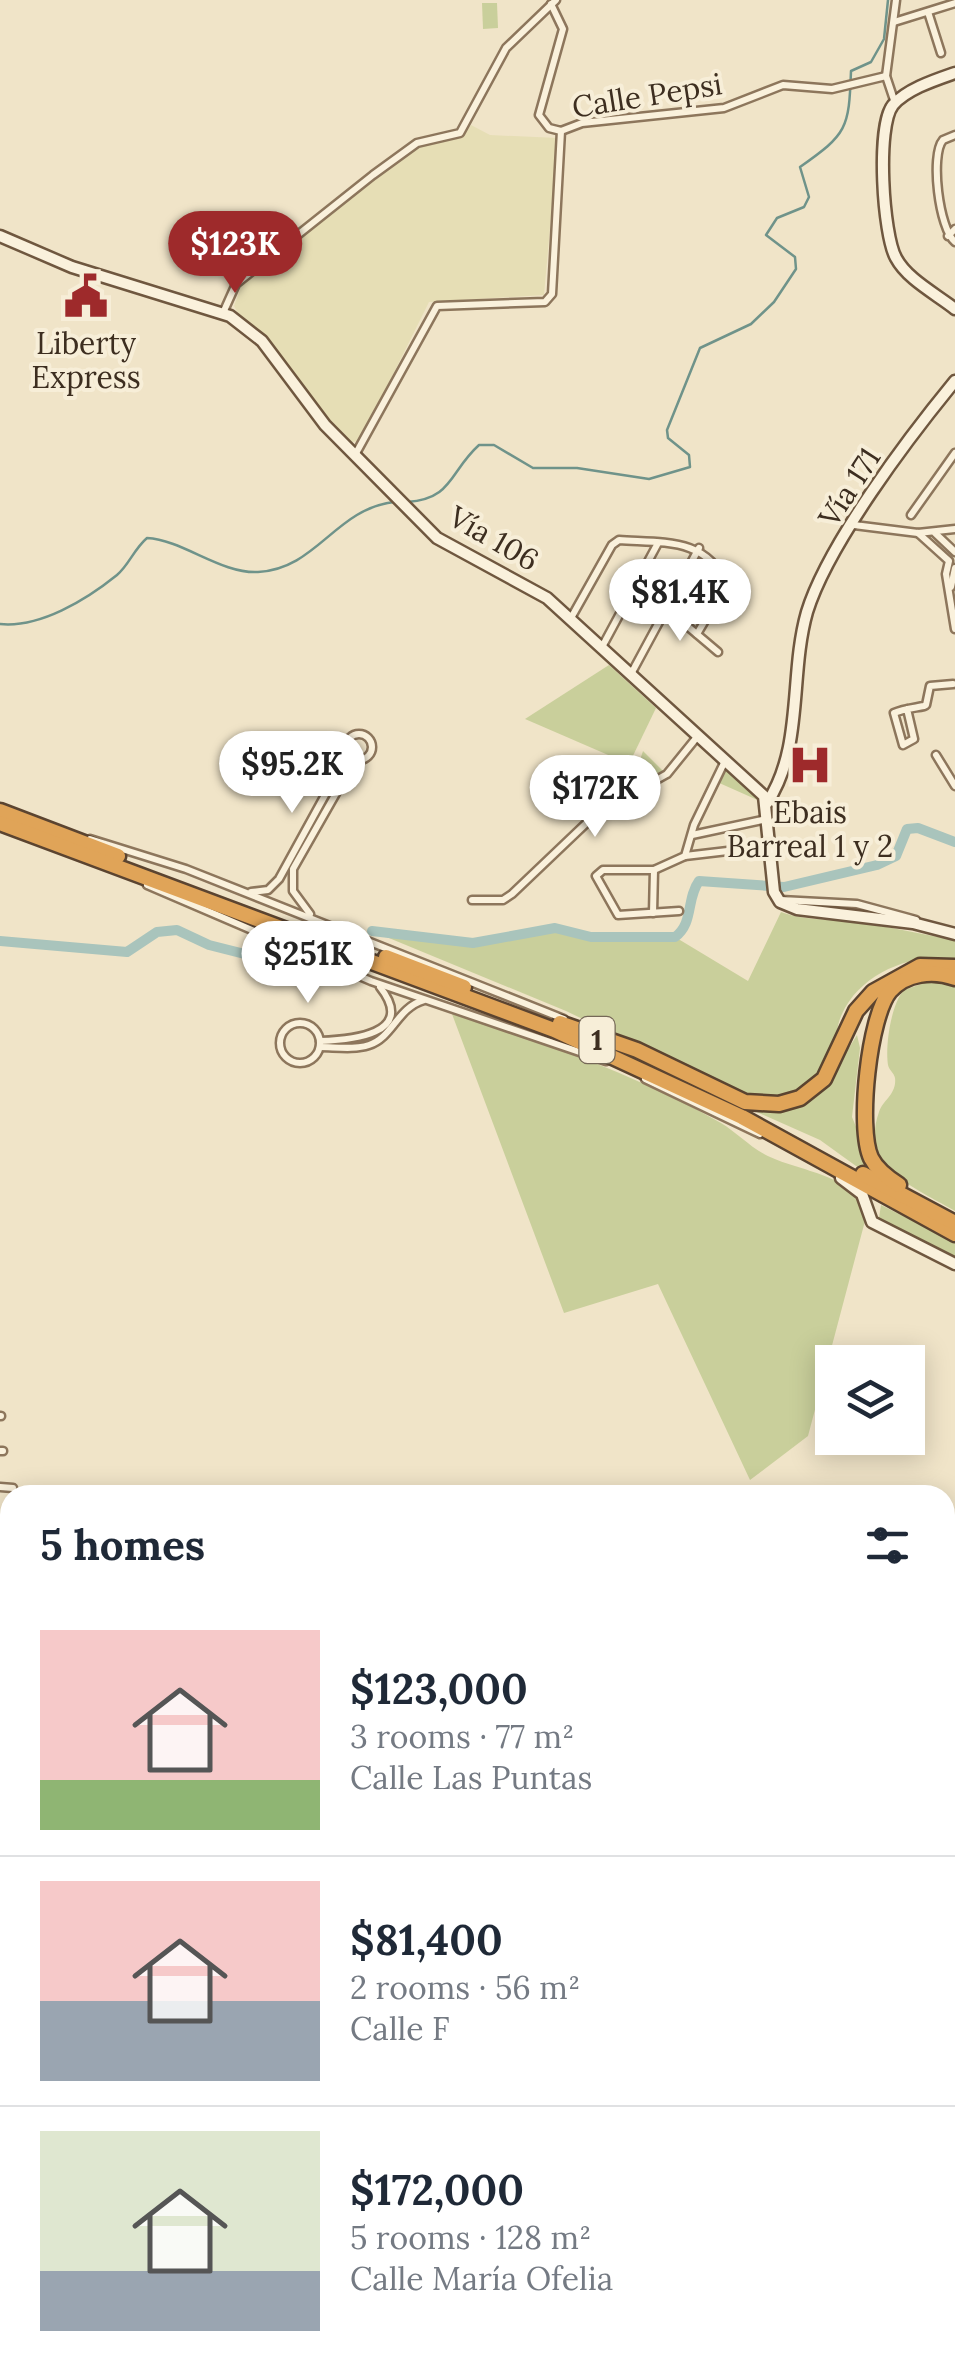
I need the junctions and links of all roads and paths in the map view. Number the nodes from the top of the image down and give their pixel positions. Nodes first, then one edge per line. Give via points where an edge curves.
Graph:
1 (896, 0) edge
2 (554, 2) edge
3 (955, 3) edge
4 (928, 12) junction
5 (894, 22) junction
6 (941, 53) dead end
7 (955, 73) edge
8 (886, 76) junction
9 (895, 103) junction
10 (561, 131) junction
11 (955, 135) edge
12 (955, 228) edge
13 (0, 236) edge
14 (948, 236) junction
15 (955, 242) edge
16 (955, 309) edge
17 (224, 313) junction
18 (955, 381) edge
19 (355, 456) junction
20 (954, 459) edge
21 (911, 515) dead end
22 (854, 524) junction
23 (955, 529) edge
24 (918, 533) junction
25 (935, 533) junction
26 (658, 543) junction
27 (699, 548) junction
28 (955, 552) edge
29 (955, 568) edge
30 (951, 598) junction
31 (666, 608) junction
32 (571, 618) junction
33 (955, 629) edge
34 (696, 634) junction
35 (602, 646) junction
36 (718, 652) dead end
37 (631, 674) junction
38 (954, 685) edge
39 (907, 709) junction
40 (696, 737) junction
41 (936, 754) dead end
42 (724, 761) junction
43 (955, 786) edge
44 (767, 804) junction
45 (0, 809) edge
46 (768, 818) junction
47 (0, 823) edge
48 (692, 835) junction
49 (736, 850) dead end
50 (686, 856) junction
51 (92, 857) junction
52 (654, 870) junction
53 (245, 892) junction
54 (472, 900) dead end
55 (679, 912) dead end
56 (652, 913) junction
57 (320, 921) junction
58 (955, 934) edge
59 (955, 967) edge
60 (955, 978) edge
61 (371, 981) junction
62 (424, 1000) junction
63 (550, 1020) junction
64 (615, 1041) junction
65 (320, 1044) junction
66 (804, 1153) junction
67 (909, 1210) junction
68 (870, 1219) junction
69 (955, 1221) edge
70 (955, 1234) edge
71 (955, 1264) edge

1 - 5 street
2 - 10 street via 563,29 538,115
2 - 17 street via 506,48 460,133 417,143 373,175 236,284
3 - 4 street
4 - 5 street
4 - 6 street
5 - 8 street
7 - 9 main road
8 - 9 street
8 - 10 street, Calle Pepsi via 832,89 783,85 724,108
9 - 16 main road via 883,136 892,250 907,272
10 - 19 street, Calle Pepsi via 552,294 545,302 437,306
11 - 14 street via 936,153
12 - 14 street
13 - 17 main road, Vía 106 via 72,267
14 - 15 street
17 - 19 main road, Vía 106 via 262,341
18 - 22 main road, Vía 171
19 - 32 main road, Vía 106 via 436,538
20 - 21 street
22 - 24 street
22 - 44 main road, Vía 171 via 808,611 787,766
23 - 25 street
24 - 25 street
24 - 30 street via 949,562
25 - 28 street
26 - 27 street
26 - 32 street via 612,544
26 - 35 street
27 - 31 street
27 - 34 street via 726,584
29 - 30 street
30 - 33 street
31 - 34 street
31 - 37 street
32 - 35 main road, Vía 106
34 - 36 street
35 - 37 main road, Vía 106
37 - 40 main road, Vía 106
38 - 39 street via 930,686 926,705
39 - 39 street via 914,739 901,744 894,713
40 - 42 main road, Vía 106
40 - 54 street via 667,774 597,813 506,898
41 - 43 street
42 - 44 main road, Vía 106
42 - 48 street
44 - 46 main road
45 - 53 street
45 - 63 highway, 1
46 - 48 street
46 - 58 main road via 778,900 806,912
47 - 51 highway, 1
48 - 50 street
49 - 50 street
50 - 52 street
51 - 61 street
51 - 66 highway, 1 via 554,1030 662,1077
52 - 56 street
52 - 56 street via 603,870 596,876 618,915
53 - 57 street
53 - 57 street via 268,890 279,879 351,758 293,870 296,898
55 - 56 street
57 - 64 street
59 - 64 highway via 920,966 873,992 856,1011 828,1074 785,1104 745,1102
60 - 69 highway via 912,977 884,1002 864,1129 880,1171
61 - 62 street
61 - 65 street via 388,1003 378,1032
62 - 65 street via 406,1008 370,1045
62 - 66 street via 590,1055
63 - 64 highway
63 - 69 highway, 1 via 722,1098
65 - 65 street via 304,1024 287,1029 281,1040 282,1052 296,1063 314,1058
66 - 67 highway, 1
66 - 68 main road via 858,1189
67 - 68 main road via 881,1201
67 - 70 highway, 1
68 - 71 main road

